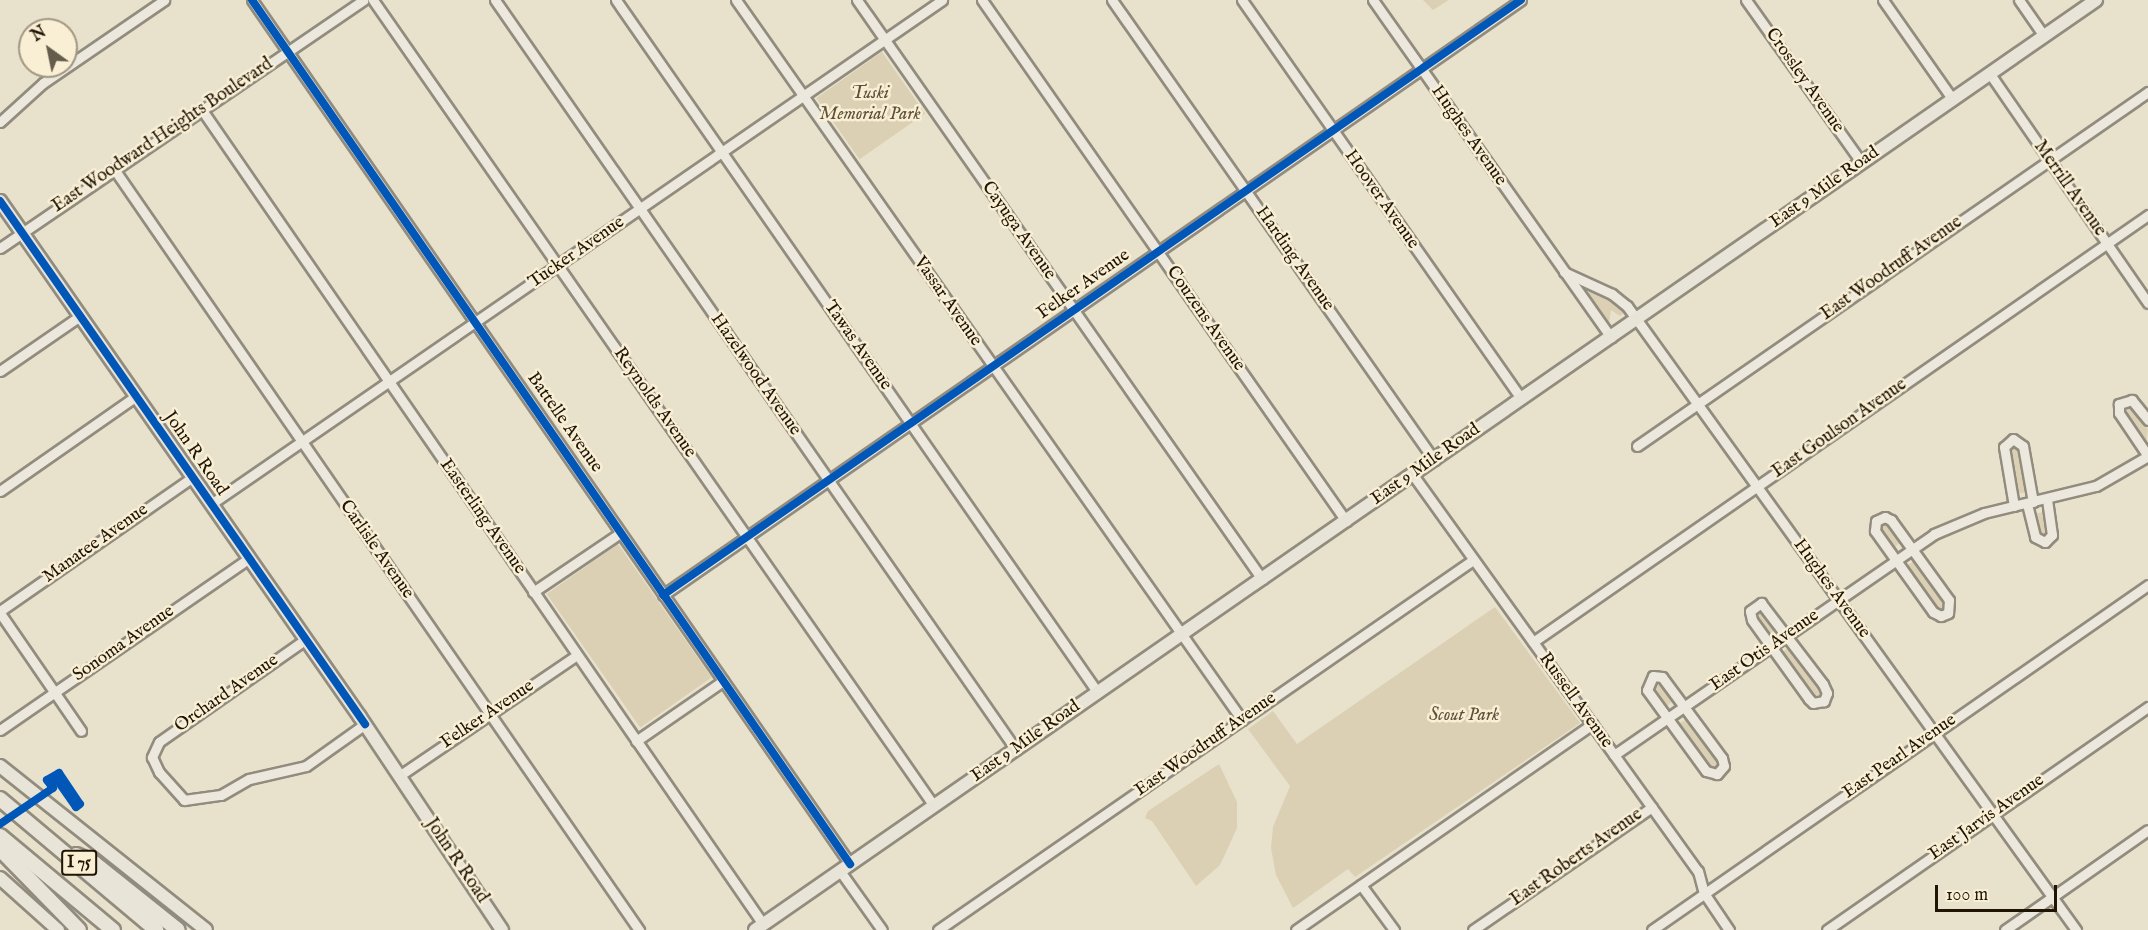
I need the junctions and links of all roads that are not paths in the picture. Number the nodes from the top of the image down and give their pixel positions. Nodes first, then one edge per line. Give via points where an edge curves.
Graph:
1 (164, 0) edge
2 (252, 0) edge
3 (363, 0) edge
4 (373, 0) edge
5 (495, 0) edge
6 (616, 0) edge
7 (736, 0) edge
8 (857, 0) edge
9 (942, 0) edge
10 (982, 0) edge
11 (1112, 0) edge
12 (1242, 0) edge
13 (1373, 0) edge
14 (1521, 0) edge
15 (1746, 0) edge
16 (1882, 0) edge
17 (2019, 0) edge
18 (2096, 0) edge
19 (2044, 36) junction
20 (885, 40) junction
21 (288, 51) junction
22 (1421, 69) junction
23 (1990, 74) junction
24 (2148, 92) edge
25 (803, 97) junction
26 (1953, 99) junction
27 (202, 110) junction
28 (0, 122) edge
29 (1333, 130) junction
30 (722, 153) junction
31 (2049, 160) junction
32 (1862, 163) junction
33 (114, 169) junction
34 (1246, 191) junction
35 (0, 201) edge
36 (640, 209) junction
37 (2148, 215) edge
38 (22, 232) junction
39 (2107, 244) junction
40 (0, 248) edge
41 (1158, 252) junction
42 (558, 267) junction
43 (1564, 272) junction
44 (2148, 303) edge
45 (1074, 310) junction
46 (80, 316) junction
47 (1637, 319) junction
48 (476, 323) junction
49 (1611, 338) junction
50 (992, 367) junction
51 (0, 371) edge
52 (389, 383) junction
53 (136, 396) junction
54 (1521, 399) junction
55 (1697, 404) junction
56 (2148, 420) edge
57 (911, 423) junction
58 (302, 442) junction
59 (1637, 446) dead end
60 (2148, 456) edge
61 (1434, 460) junction
62 (1413, 475) junction
63 (193, 477) junction
64 (828, 480) junction
65 (1757, 487) junction
66 (0, 491) edge
67 (2046, 500) junction
68 (2030, 503) junction
69 (212, 504) junction
70 (2014, 506) junction
71 (1346, 521) junction
72 (620, 532) junction
73 (747, 537) junction
74 (1912, 548) junction
75 (249, 558) junction
76 (1473, 560) junction
77 (1896, 560) junction
78 (1262, 579) junction
79 (2148, 585) edge
80 (533, 592) junction
81 (663, 595) junction
82 (1838, 600) junction
83 (0, 612) edge
84 (1181, 635) junction
85 (1788, 635) junction
86 (306, 639) junction
87 (1533, 642) junction
88 (1771, 646) junction
89 (577, 655) junction
90 (723, 681) junction
91 (55, 692) junction
92 (1098, 693) junction
93 (1684, 707) junction
94 (2148, 707) edge
95 (490, 714) junction
96 (1668, 718) junction
97 (1242, 720) junction
98 (365, 724) junction
99 (1592, 724) junction
100 (0, 730) edge
101 (81, 731) dead end
102 (1935, 733) junction
103 (636, 741) junction
104 (1016, 750) junction
105 (1614, 755) junction
106 (0, 765) edge
107 (399, 776) junction
108 (0, 799) edge
109 (934, 806) junction
110 (1652, 807) junction
111 (1993, 814) junction
112 (2148, 831) edge
113 (0, 836) edge
114 (0, 849) edge
115 (63, 849) junction
116 (845, 868) junction
117 (0, 878) edge
118 (1361, 885) junction
119 (1704, 893) junction
120 (2052, 897) junction
121 (759, 927) edge
122 (58, 930) edge
123 (79, 930) edge
124 (113, 930) edge
125 (156, 930) edge
126 (178, 930) edge
127 (206, 930) edge
128 (502, 930) edge
129 (639, 930) edge
130 (882, 930) edge
131 (938, 930) edge
132 (1296, 930) edge
133 (1394, 930) edge
134 (1473, 930) edge
135 (1652, 930) edge
136 (1729, 930) edge
137 (1827, 930) edge
138 (2004, 930) edge
139 (2076, 930) edge

1 - 28 street via 43,83
2 - 21 street, Battelle Avenue
3 - 21 street, East Woodward Heights Boulevard
4 - 42 street, Reynolds Avenue
5 - 36 street, Hazelwood Avenue
6 - 30 street, Tawas Avenue
7 - 25 street, Vassar Avenue
8 - 20 street, Cayuga Avenue
9 - 20 street, Tucker Avenue
10 - 41 street, Couzens Avenue
11 - 34 street, Harding Avenue
12 - 29 street, Hoover Avenue
13 - 22 street, Hughes Avenue
14 - 22 street, Felker Avenue
15 - 32 street, Crossley Avenue
16 - 26 street
17 - 19 street
18 - 19 main road, East 9 Mile Road
19 - 23 main road, East 9 Mile Road
20 - 25 street, Tucker Avenue
20 - 45 street, Cayuga Avenue
21 - 27 street, East Woodward Heights Boulevard
21 - 48 street, Battelle Avenue
22 - 29 street, Felker Avenue
22 - 43 street, Hughes Avenue
23 - 26 main road, East 9 Mile Road
23 - 31 street, Merrill Avenue
24 - 31 street, East Woodruff Avenue
25 - 30 street, Tucker Avenue
25 - 50 street, Vassar Avenue
26 - 32 main road, East 9 Mile Road
27 - 33 street, East Woodward Heights Boulevard
27 - 52 street, Easterling Avenue
29 - 34 street, Felker Avenue
29 - 54 street, Hoover Avenue
30 - 36 street, Tucker Avenue
30 - 57 street, Tawas Avenue
31 - 39 street, Merrill Avenue
31 - 55 street, East Woodruff Avenue
32 - 47 main road, East 9 Mile Road
33 - 38 street, East Woodward Heights Boulevard
33 - 58 street, Carlisle Avenue
34 - 41 street, Felker Avenue
34 - 61 street, Harding Avenue
35 - 38 main road, John R Road
36 - 42 street, Tucker Avenue
36 - 64 street, Hazelwood Avenue
37 - 39 street, East Goulson Avenue
38 - 40 street, East Woodward Heights Boulevard
38 - 46 main road, John R Road
39 - 44 street, Merrill Avenue
39 - 65 street, East Goulson Avenue
41 - 45 street, Felker Avenue
41 - 71 street, Couzens Avenue
42 - 48 street, Tucker Avenue
42 - 73 street, Reynolds Avenue
43 - 47 street, Hughes Avenue via 1612,294
43 - 49 street, Hughes Avenue
45 - 50 street, Felker Avenue
45 - 78 street, Cayuga Avenue
46 - 51 street
46 - 53 main road, John R Road
47 - 49 main road, East 9 Mile Road
47 - 55 street, Hughes Avenue
48 - 52 street, Tucker Avenue
48 - 72 street, Battelle Avenue
49 - 54 main road, East 9 Mile Road
50 - 57 street, Felker Avenue
50 - 84 street, Vassar Avenue
52 - 58 street, Tucker Avenue
52 - 80 street, Easterling Avenue
53 - 63 main road, John R Road
53 - 66 street
54 - 61 main road, East 9 Mile Road
55 - 59 street, East Woodruff Avenue
55 - 65 street, Hughes Avenue
56 - 60 street via 2132,400 2119,404 2119,413
57 - 64 street, Felker Avenue
57 - 92 street, Tawas Avenue
58 - 69 street, Tucker Avenue
58 - 95 street, Carlisle Avenue
60 - 67 street, East Otis Avenue via 2106,482
61 - 62 main road, East 9 Mile Road
62 - 71 main road, East 9 Mile Road
62 - 76 street, Russell Avenue
63 - 69 main road, John R Road
63 - 83 street, Manatee Avenue
64 - 73 street, Felker Avenue
64 - 104 street, Hazelwood Avenue
65 - 82 street, Hughes Avenue
65 - 87 street, East Goulson Avenue
67 - 68 street, East Otis Avenue
67 - 68 street via 2052,530 2045,542 2035,537
68 - 70 street, East Otis Avenue
68 - 70 street via 2023,446 2013,439 2004,447
69 - 75 main road, John R Road
70 - 74 street, East Otis Avenue via 1971,517
71 - 78 main road, East 9 Mile Road
72 - 80 street
72 - 81 street, Battelle Avenue
73 - 81 street, Felker Avenue
73 - 109 street, Reynolds Avenue
74 - 77 street, East Otis Avenue
74 - 77 street via 1891,520 1879,519 1875,531
74 - 77 street via 1949,600 1948,613 1941,616 1933,612
75 - 86 main road, John R Road
75 - 91 street, Sonoma Avenue
76 - 87 street, Russell Avenue
76 - 97 street, East Woodruff Avenue
77 - 82 street, East Otis Avenue
78 - 84 main road, East 9 Mile Road
79 - 102 street, East Pearl Avenue
80 - 89 street, Easterling Avenue
81 - 90 street, Battelle Avenue
82 - 85 street, East Otis Avenue
82 - 102 street, Hughes Avenue
83 - 91 street
84 - 92 main road, East 9 Mile Road
84 - 97 street, Vassar Avenue
85 - 88 street, East Otis Avenue
85 - 88 street via 1765,605 1756,604 1750,615
85 - 88 street via 1826,688 1824,701 1813,703 1809,699
86 - 98 main road, John R Road
86 - 98 street, Orchard Avenue via 159,742 152,753 154,764 180,798 214,797 256,776 306,766
87 - 99 street, Russell Avenue
88 - 93 street, East Otis Avenue
89 - 95 street, Felker Avenue
89 - 103 street, Easterling Avenue
90 - 103 street
90 - 116 street, Battelle Avenue
91 - 100 street, Sonoma Avenue
91 - 101 street
92 - 104 main road, East 9 Mile Road
93 - 96 street, East Otis Avenue
93 - 96 street via 1662,677 1653,676 1647,690
93 - 96 street via 1723,762 1723,769 1717,774 1706,771
94 - 111 street, East Jarvis Avenue
95 - 107 street, Felker Avenue
95 - 129 street, Carlisle Avenue
96 - 105 street, East Otis Avenue
97 - 131 street, East Woodruff Avenue
98 - 107 main road, John R Road
99 - 105 street, Russell Avenue
99 - 118 street
102 - 111 street, Hughes Avenue
102 - 119 street, East Pearl Avenue
103 - 121 street, Easterling Avenue
104 - 109 main road, East 9 Mile Road
105 - 110 street, Russell Avenue
106 - 127 main road
107 - 128 main road, John R Road
108 - 115 highway, I 75
109 - 116 main road, East 9 Mile Road
110 - 119 street, Russell Avenue via 1698,871
110 - 134 street, East Roberts Avenue
111 - 120 street, Hughes Avenue
111 - 137 street, East Jarvis Avenue
112 - 120 street
113 - 124 highway, I 75
114 - 123 highway
115 - 125 highway, I 75
115 - 126 highway via 94,862
116 - 121 main road, East 9 Mile Road
116 - 130 street, Battelle Avenue
117 - 122 main road
118 - 132 street
118 - 133 street
119 - 135 street, East Pearl Avenue
119 - 136 street, Russell Avenue
120 - 138 street
120 - 139 street, Hughes Avenue

